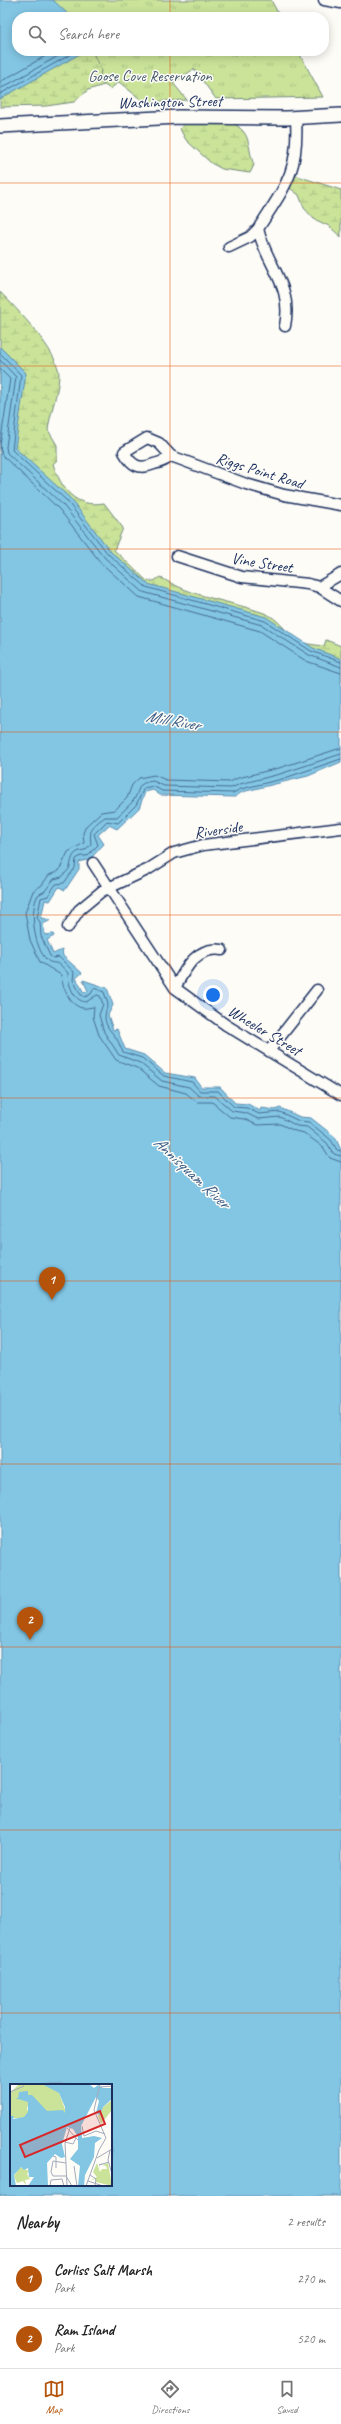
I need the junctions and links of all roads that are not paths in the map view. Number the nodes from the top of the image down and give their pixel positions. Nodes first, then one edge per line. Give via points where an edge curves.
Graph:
1 (324, 0) edge
2 (341, 3) edge
3 (341, 115) edge
4 (296, 118) junction
5 (0, 126) edge
6 (258, 229) junction
7 (229, 247) dead end
8 (286, 326) dead end
9 (171, 456) dead end
10 (341, 505) edge
11 (177, 556) dead end
12 (341, 574) edge
13 (319, 587) junction
14 (341, 601) edge
15 (341, 828) edge
16 (93, 863) dead end
17 (109, 888) junction
18 (68, 927) dead end
19 (222, 950) dead end
20 (174, 988) junction
21 (317, 990) dead end
22 (269, 1051) junction
23 (340, 1093) edge

1 - 2 street
3 - 4 main road, Washington Street
4 - 5 main road, Washington Street via 179,117
4 - 6 street via 297,137 293,170
6 - 7 street via 250,237
6 - 8 street via 262,246 288,298
9 - 10 street, Riggs Point Road via 276,493
11 - 13 street, Vine Street via 242,577
12 - 13 street
13 - 14 street
15 - 17 street, Riverside via 191,847 174,853 147,870
16 - 17 street, Wheeler Street
17 - 18 street via 79,910
17 - 20 street, Wheeler Street
19 - 20 street via 205,951 195,957
20 - 22 street, Wheeler Street via 200,1008
21 - 22 street
22 - 23 street, Wheeler Street

